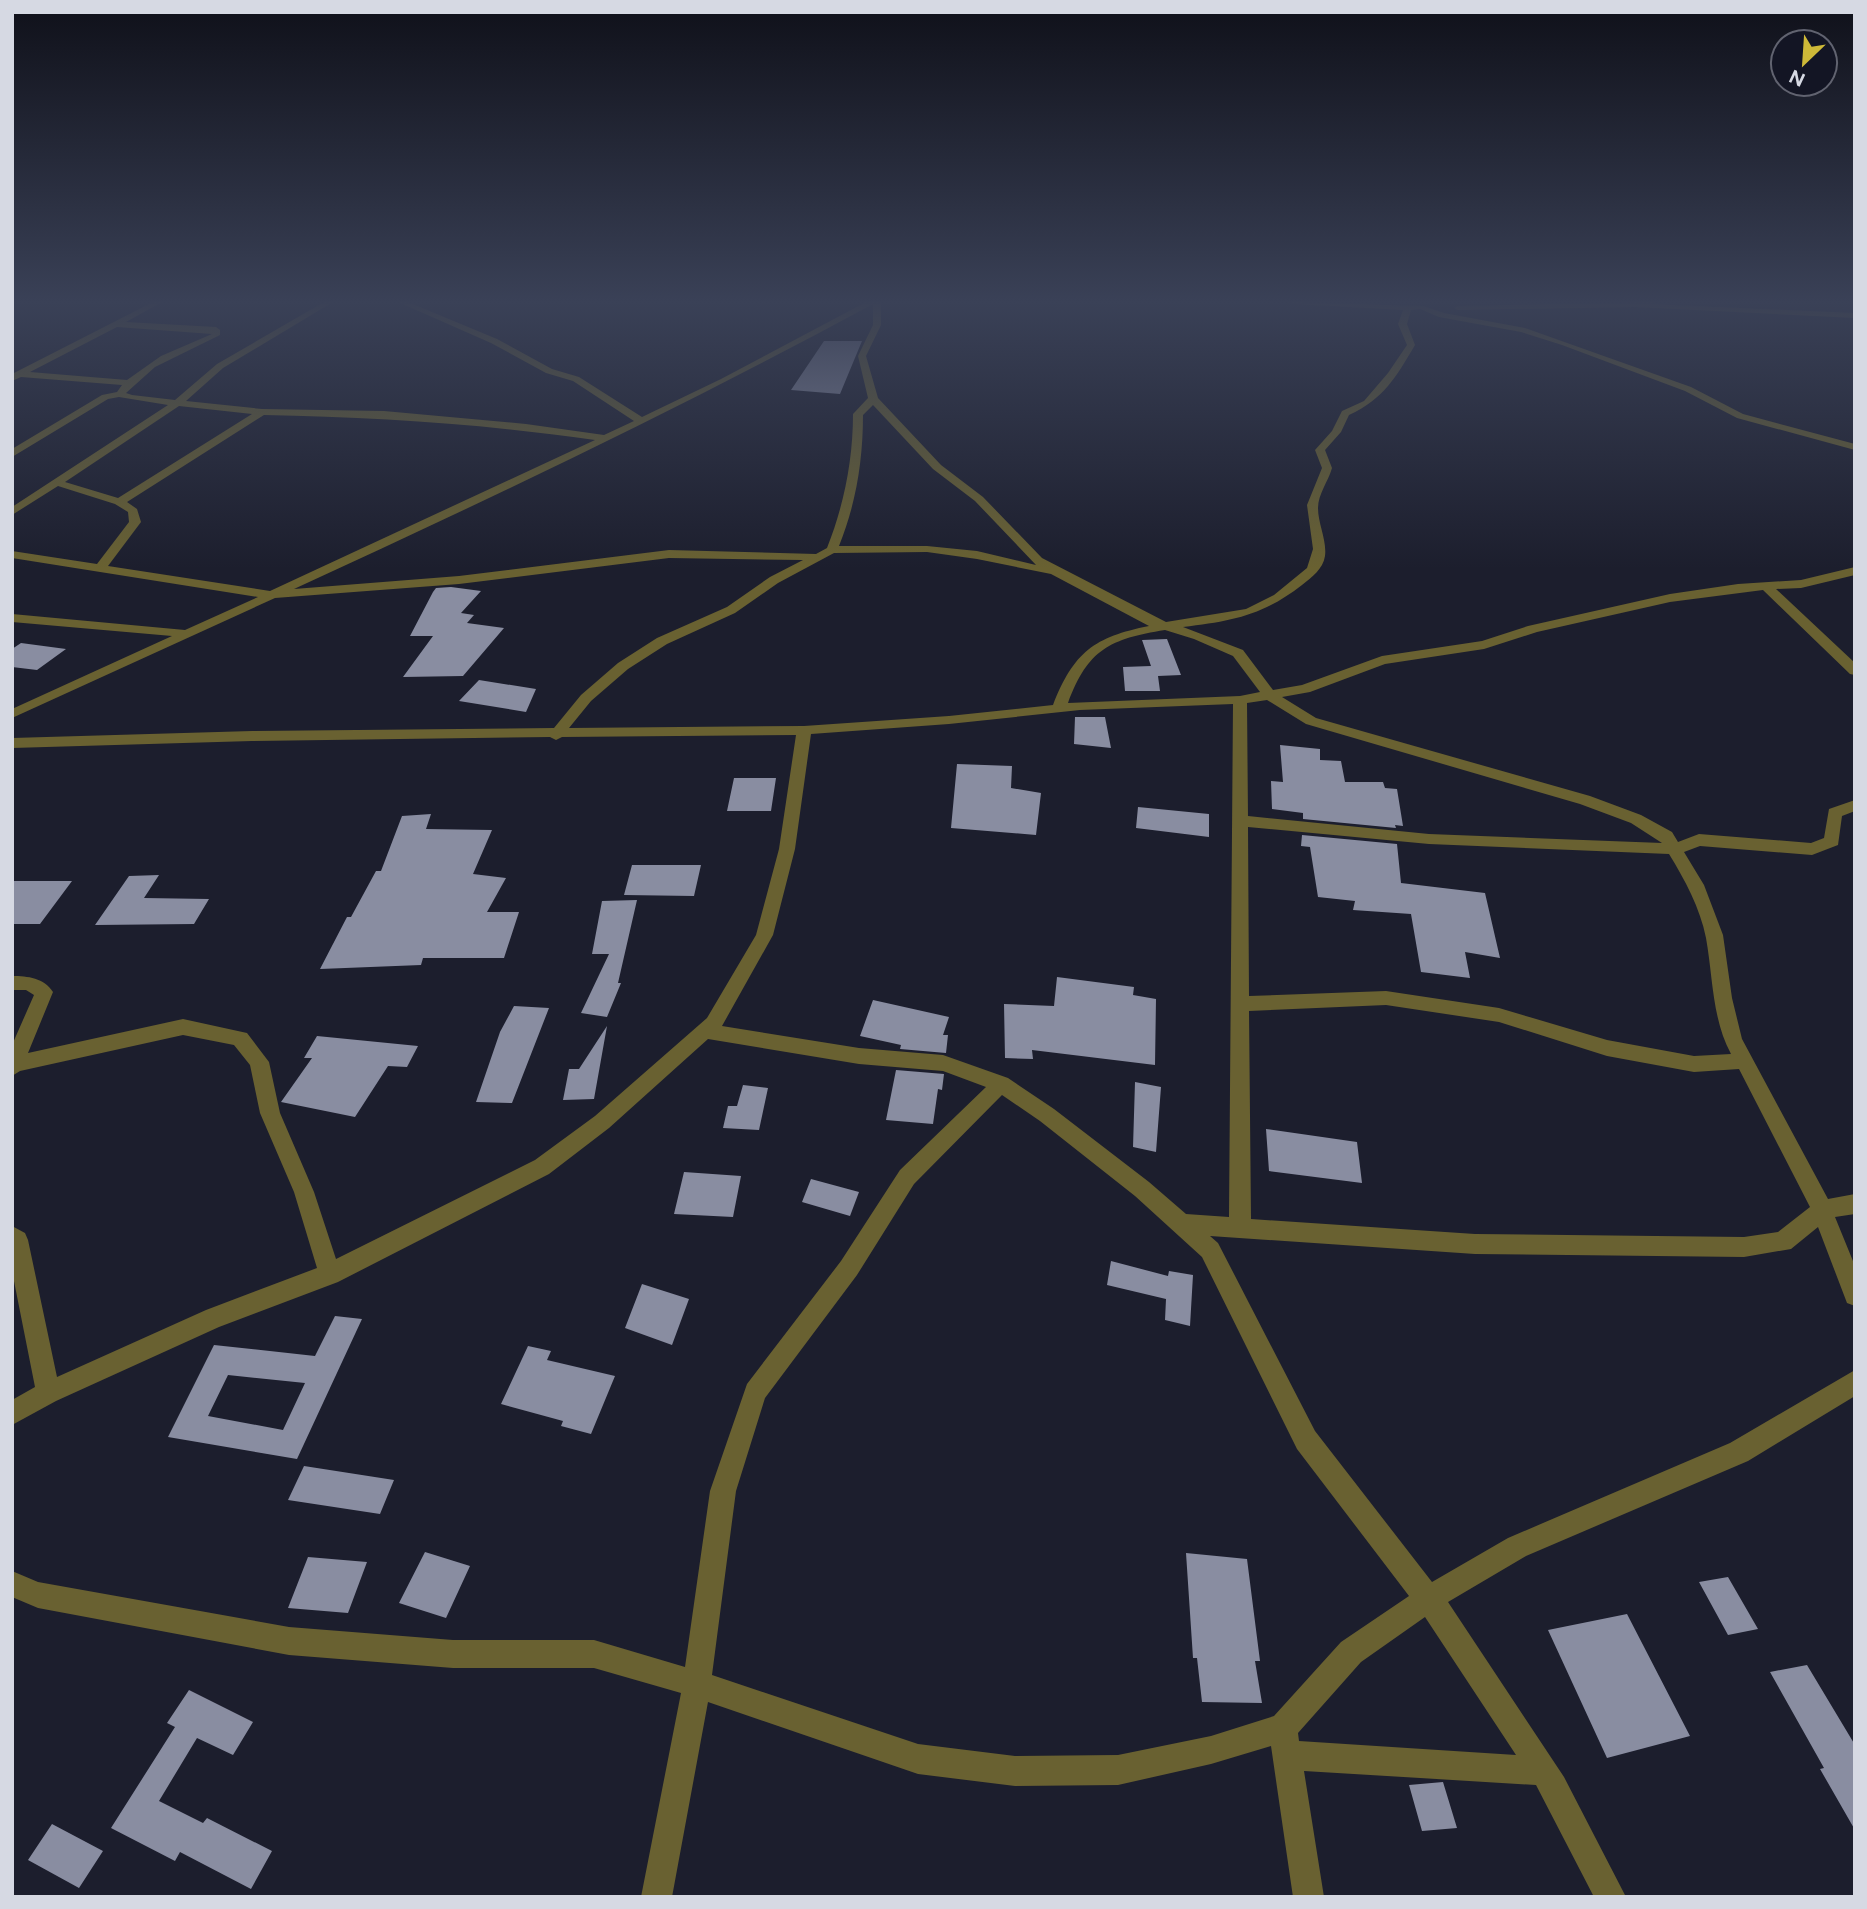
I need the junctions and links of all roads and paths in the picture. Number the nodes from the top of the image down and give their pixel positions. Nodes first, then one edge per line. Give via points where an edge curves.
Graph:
1 (122, 391) edge
2 (191, 391) edge
3 (595, 391) edge
4 (702, 391) edge
5 (871, 391) edge
6 (1377, 391) edge
7 (1692, 391) edge
8 (120, 394) junction
9 (873, 399) junction
10 (180, 401) junction
11 (262, 411) junction
12 (640, 420) junction
13 (603, 438) junction
14 (1855, 447) edge
15 (12, 454) edge
16 (59, 483) junction
17 (12, 497) edge
18 (33, 499) junction
19 (119, 502) junction
20 (12, 512) edge
21 (832, 550) junction
22 (12, 554) edge
23 (814, 557) junction
24 (102, 566) junction
25 (1855, 571) edge
26 (1058, 573) junction
27 (1767, 587) junction
28 (270, 594) junction
29 (12, 618) edge
30 (1163, 626) junction
31 (186, 633) junction
32 (1855, 671) edge
33 (1269, 695) junction
34 (1240, 700) junction
35 (1059, 708) junction
36 (12, 714) edge
37 (804, 730) junction
38 (556, 735) junction
39 (12, 743) edge
40 (1855, 805) edge
41 (1241, 821) junction
42 (1674, 849) junction
43 (12, 983) edge
44 (1241, 1004) junction
45 (705, 1031) junction
46 (1744, 1061) junction
47 (13, 1066) edge
48 (1001, 1084) junction
49 (1855, 1204) edge
50 (1822, 1210) junction
51 (1181, 1224) junction
52 (1240, 1228) junction
53 (12, 1236) edge
54 (330, 1274) junction
55 (1855, 1295) edge
56 (1855, 1382) edge
57 (48, 1394) junction
58 (12, 1413) edge
59 (12, 1584) edge
60 (1429, 1598) junction
61 (697, 1684) junction
62 (1285, 1742) junction
63 (1544, 1771) junction
64 (656, 1897) edge
65 (1309, 1897) edge
66 (1611, 1897) edge

1 - 8 street
2 - 10 street
3 - 12 street
4 - 12 street
5 - 9 street
6 - 30 street via 1367,403 1345,413 1320,450 1327,471 1316,488 1312,512 1318,527 1319,557 1313,570 1269,605 1242,614
7 - 14 street via 1740,416
8 - 10 street
8 - 15 street via 105,397
9 - 21 street via 858,414 858,452
9 - 26 street via 937,467 979,499 1038,561
10 - 11 street
10 - 16 street
11 - 13 street via 384,414
11 - 19 street
12 - 13 street
13 - 28 street
16 - 18 street
16 - 19 street
17 - 18 street
18 - 20 street
19 - 24 street via 133,511 135,523
21 - 23 street
21 - 26 street via 927,549
22 - 24 street
23 - 28 street via 669,554 459,580
23 - 38 street via 732,610 662,642 623,666 586,698
24 - 28 street
25 - 27 street
26 - 30 street
27 - 32 street
27 - 33 street via 1671,598 1533,629 1484,645 1381,660 1305,689
28 - 31 street
29 - 31 street
30 - 33 street via 1238,653
30 - 35 street via 1108,641 1082,660
31 - 36 street
33 - 34 street
33 - 42 street via 1311,720 1636,819 1666,836
34 - 35 street
34 - 41 street
35 - 37 street
37 - 38 street
37 - 45 street via 787,849 764,935
38 - 39 street
40 - 42 street via 1834,813 1832,841 1812,849 1699,840
41 - 42 street via 1429,839
41 - 44 street
42 - 46 street via 1696,885 1714,935 1733,1040
43 - 47 street via 29,983 44,992
44 - 46 street via 1386,998 1499,1015 1607,1048 1694,1064
44 - 52 street
45 - 48 street via 859,1056 943,1063
45 - 54 street via 602,1122 542,1167
46 - 50 street
47 - 54 street via 183,1027 240,1038 260,1062 270,1113 304,1192
48 - 51 street via 1068,1131
48 - 61 street via 907,1177 849,1268 755,1392 723,1491
49 - 50 street
50 - 52 street via 1783,1242 1744,1247 1475,1244
50 - 55 street
51 - 52 street
51 - 60 street via 1210,1250 1307,1440
53 - 57 street via 17,1240
54 - 57 street via 214,1318
56 - 60 street via 1739,1452 1517,1547
57 - 58 street
59 - 61 street via 38,1595 289,1641 453,1654 594,1654
60 - 62 street via 1351,1652
60 - 63 street
61 - 62 street via 918,1759 1015,1771 1118,1770 1211,1750
61 - 64 street
62 - 63 street
62 - 65 street
63 - 66 street

